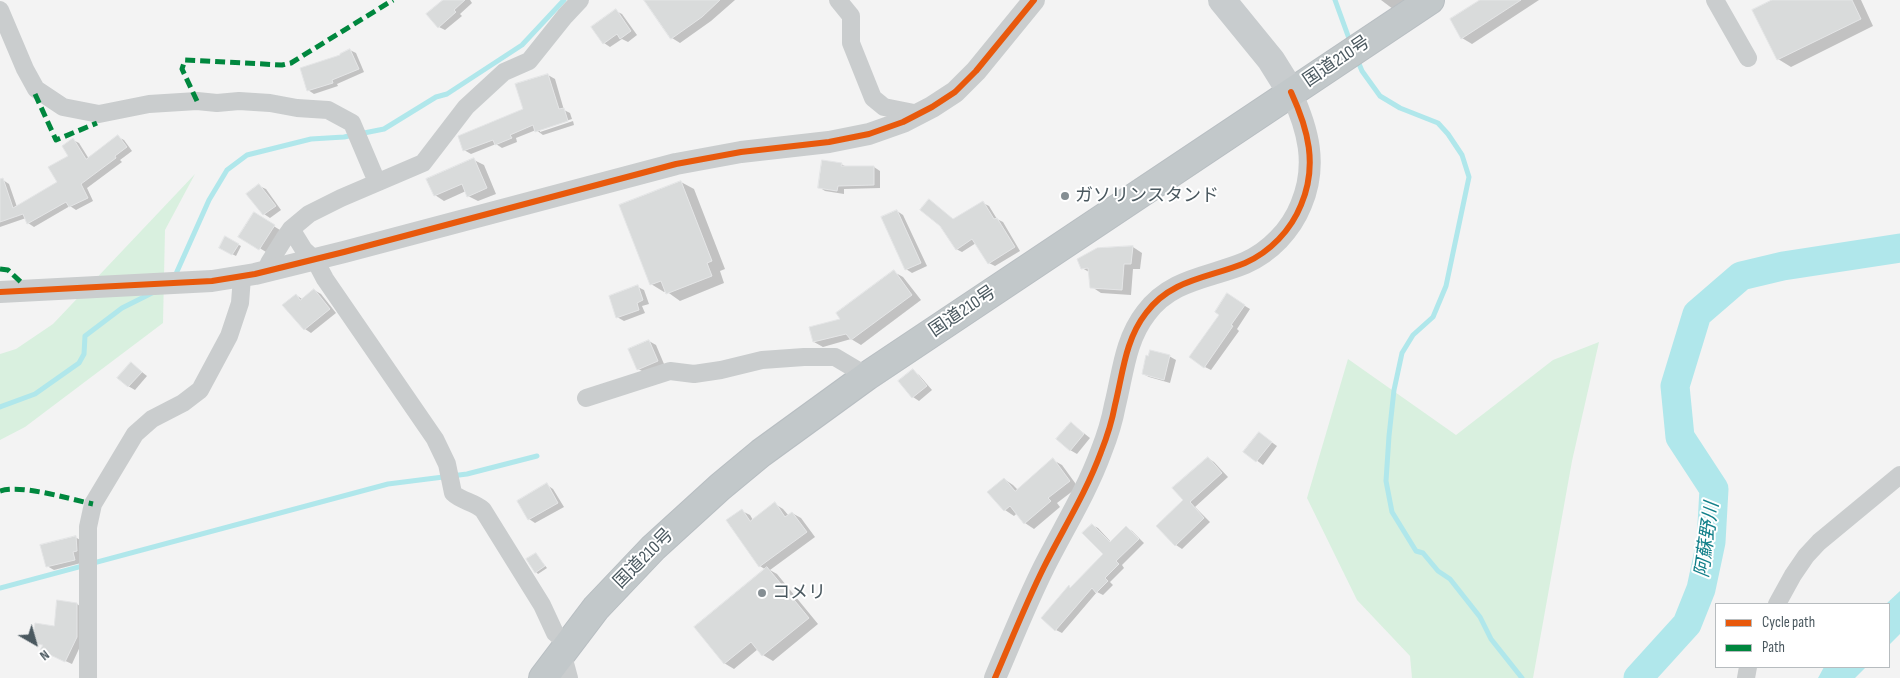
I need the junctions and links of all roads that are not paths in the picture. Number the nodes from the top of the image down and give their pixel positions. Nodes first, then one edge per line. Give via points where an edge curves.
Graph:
1 (580, 0) edge
2 (838, 0) edge
3 (1034, 0) edge
4 (1222, 0) edge
5 (1430, 0) edge
6 (1715, 0) edge
7 (0, 10) edge
8 (1748, 58) dead end
9 (1291, 92) junction
10 (918, 114) junction
11 (377, 182) junction
12 (291, 229) junction
13 (315, 260) junction
14 (269, 271) junction
15 (232, 278) junction
16 (0, 292) edge
17 (867, 376) junction
18 (586, 398) dead end
19 (1900, 474) edge
20 (1778, 603) edge
21 (565, 648) junction
22 (88, 678) edge
23 (543, 678) edge
24 (570, 678) edge
25 (995, 678) edge

1 - 11 street via 529,61 504,72 466,107 423,163
2 - 10 street via 852,16 851,43 873,98 884,107
3 - 10 street via 955,92
4 - 9 main road via 1271,60
5 - 9 highway, 国道210号
6 - 8 street
7 - 11 street via 36,88 63,107 99,114 149,104 239,101 328,110 352,124
9 - 17 highway, 国道210号
9 - 25 street via 1305,125 1310,162 1304,195 1293,221 1282,237 1259,256 1185,282 1157,300 1146,313 1128,344 1115,407 1101,453 1044,567
10 - 13 street via 869,134 676,164
11 - 12 street via 309,214
12 - 13 street via 304,250
12 - 14 street via 269,263
13 - 14 street
13 - 21 street via 435,439 447,464 453,492 483,510
14 - 15 street
15 - 16 street
15 - 22 street via 240,302 229,336 200,390 184,403 152,419 135,434 93,504 88,527
17 - 18 street via 835,357 779,358 694,374 670,371
17 - 21 highway, 国道210号 via 761,452 692,512 626,576
19 - 20 street via 1819,542 1793,575
21 - 23 highway, 国道210号
21 - 24 street

